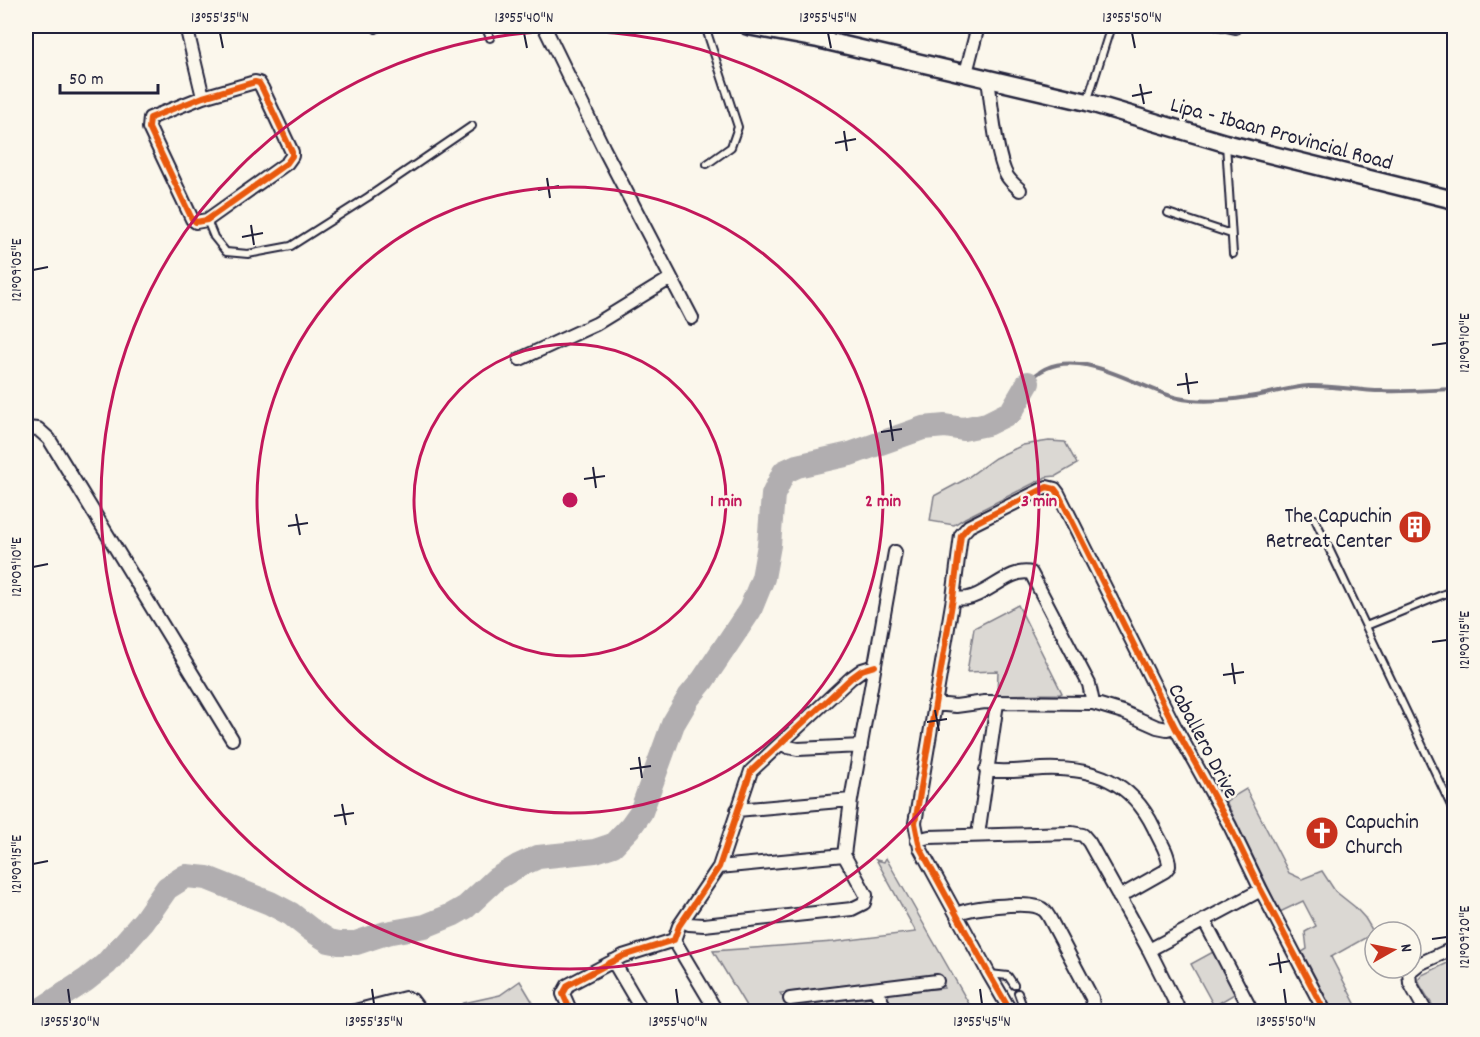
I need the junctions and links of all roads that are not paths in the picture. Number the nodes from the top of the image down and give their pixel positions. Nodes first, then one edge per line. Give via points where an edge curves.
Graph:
1 (186, 26) edge
2 (484, 26) edge
3 (544, 26) edge
4 (705, 26) edge
5 (748, 26) edge
6 (978, 26) edge
7 (1111, 26) edge
8 (1218, 26) edge
9 (1447, 26) edge
10 (1236, 30) dead end
11 (1455, 30) edge
12 (490, 38) dead end
13 (966, 73) junction
14 (988, 78) junction
15 (203, 98) junction
16 (1087, 102) junction
17 (472, 126) dead end
18 (1226, 142) junction
19 (707, 164) dead end
20 (1020, 190) dead end
21 (1455, 200) edge
22 (1168, 213) dead end
23 (207, 220) junction
24 (1231, 234) junction
25 (1233, 254) dead end
26 (671, 278) junction
27 (692, 318) dead end
28 (520, 359) dead end
29 (26, 428) edge
30 (1316, 519) dead end
31 (894, 552) dead end
32 (1455, 590) edge
33 (953, 597) junction
34 (1366, 626) junction
35 (875, 666) junction
36 (997, 702) junction
37 (1093, 703) junction
38 (934, 704) junction
39 (1175, 727) junction
40 (232, 739) dead end
41 (781, 743) junction
42 (861, 746) junction
43 (986, 770) junction
44 (852, 800) junction
45 (737, 810) junction
46 (1455, 812) edge
47 (978, 836) junction
48 (917, 840) junction
49 (844, 855) junction
50 (719, 867) junction
51 (1261, 890) junction
52 (1119, 897) junction
53 (957, 914) junction
54 (1204, 920) junction
55 (683, 921) junction
56 (674, 940) junction
57 (1455, 948) edge
58 (1149, 950) junction
59 (613, 961) junction
60 (988, 974) junction
61 (937, 981) dead end
62 (1014, 985) dead end
63 (875, 990) junction
64 (1018, 993) dead end
65 (790, 999) dead end
66 (351, 1011) edge
67 (421, 1011) edge
68 (571, 1011) edge
69 (643, 1011) edge
70 (717, 1011) edge
71 (888, 1011) edge
72 (1011, 1011) edge
73 (1018, 1011) edge
74 (1089, 1011) edge
75 (1180, 1011) edge
76 (1252, 1011) edge
77 (1325, 1011) edge
78 (1426, 1011) edge

1 - 15 street
2 - 12 lane
3 - 26 street
4 - 19 lane via 738,127 731,147
5 - 13 main road, Lipa - Ibaan Provincial Road
6 - 13 street
7 - 16 lane
8 - 10 lane
9 - 11 street
13 - 14 main road, Lipa - Ibaan Provincial Road
14 - 16 main road, Lipa - Ibaan Provincial Road
14 - 20 street via 1003,165 1007,177
15 - 23 street via 154,115 148,122 192,219
15 - 23 street via 260,83 292,152 287,163
16 - 18 main road, Lipa - Ibaan Provincial Road
17 - 23 lane via 291,246 248,254 226,252
18 - 21 main road, Lipa - Ibaan Provincial Road
18 - 24 lane
22 - 24 lane
24 - 25 lane
26 - 27 street
26 - 28 street via 596,324
29 - 40 street via 38,429 49,439
30 - 34 lane
31 - 35 street
32 - 34 lane
33 - 37 street via 972,597 1019,572 1031,573 1089,684
33 - 38 street
33 - 39 street, Caballero Drive via 963,531 1051,487 1058,492
34 - 46 lane
35 - 41 street via 851,678
35 - 42 street
36 - 37 street
36 - 38 street
36 - 43 street
37 - 39 street via 1157,727
38 - 48 street via 915,823
39 - 51 street, Caballero Drive
41 - 42 street via 798,749
41 - 45 street via 751,771
42 - 44 street
43 - 47 street
43 - 52 street via 1083,771 1113,782 1132,796 1151,822 1169,866
44 - 45 street
44 - 49 street
45 - 50 street
47 - 48 street
47 - 52 street via 1083,835
48 - 53 street
49 - 50 street
49 - 55 street via 866,895 857,908 704,925
50 - 55 street
51 - 54 street
51 - 77 street, Caballero Drive
52 - 58 street
53 - 60 street
53 - 74 street via 972,908 1041,908 1092,998
54 - 58 street
54 - 76 street
55 - 56 street
56 - 59 street
56 - 70 street
57 - 78 street via 1409,972 1410,983
58 - 75 street
59 - 68 street via 565,988 563,997
59 - 69 street
60 - 62 lane via 1008,976
60 - 72 street
61 - 63 street
63 - 65 street
63 - 71 street
64 - 73 lane via 1022,1004
66 - 67 street via 405,998

